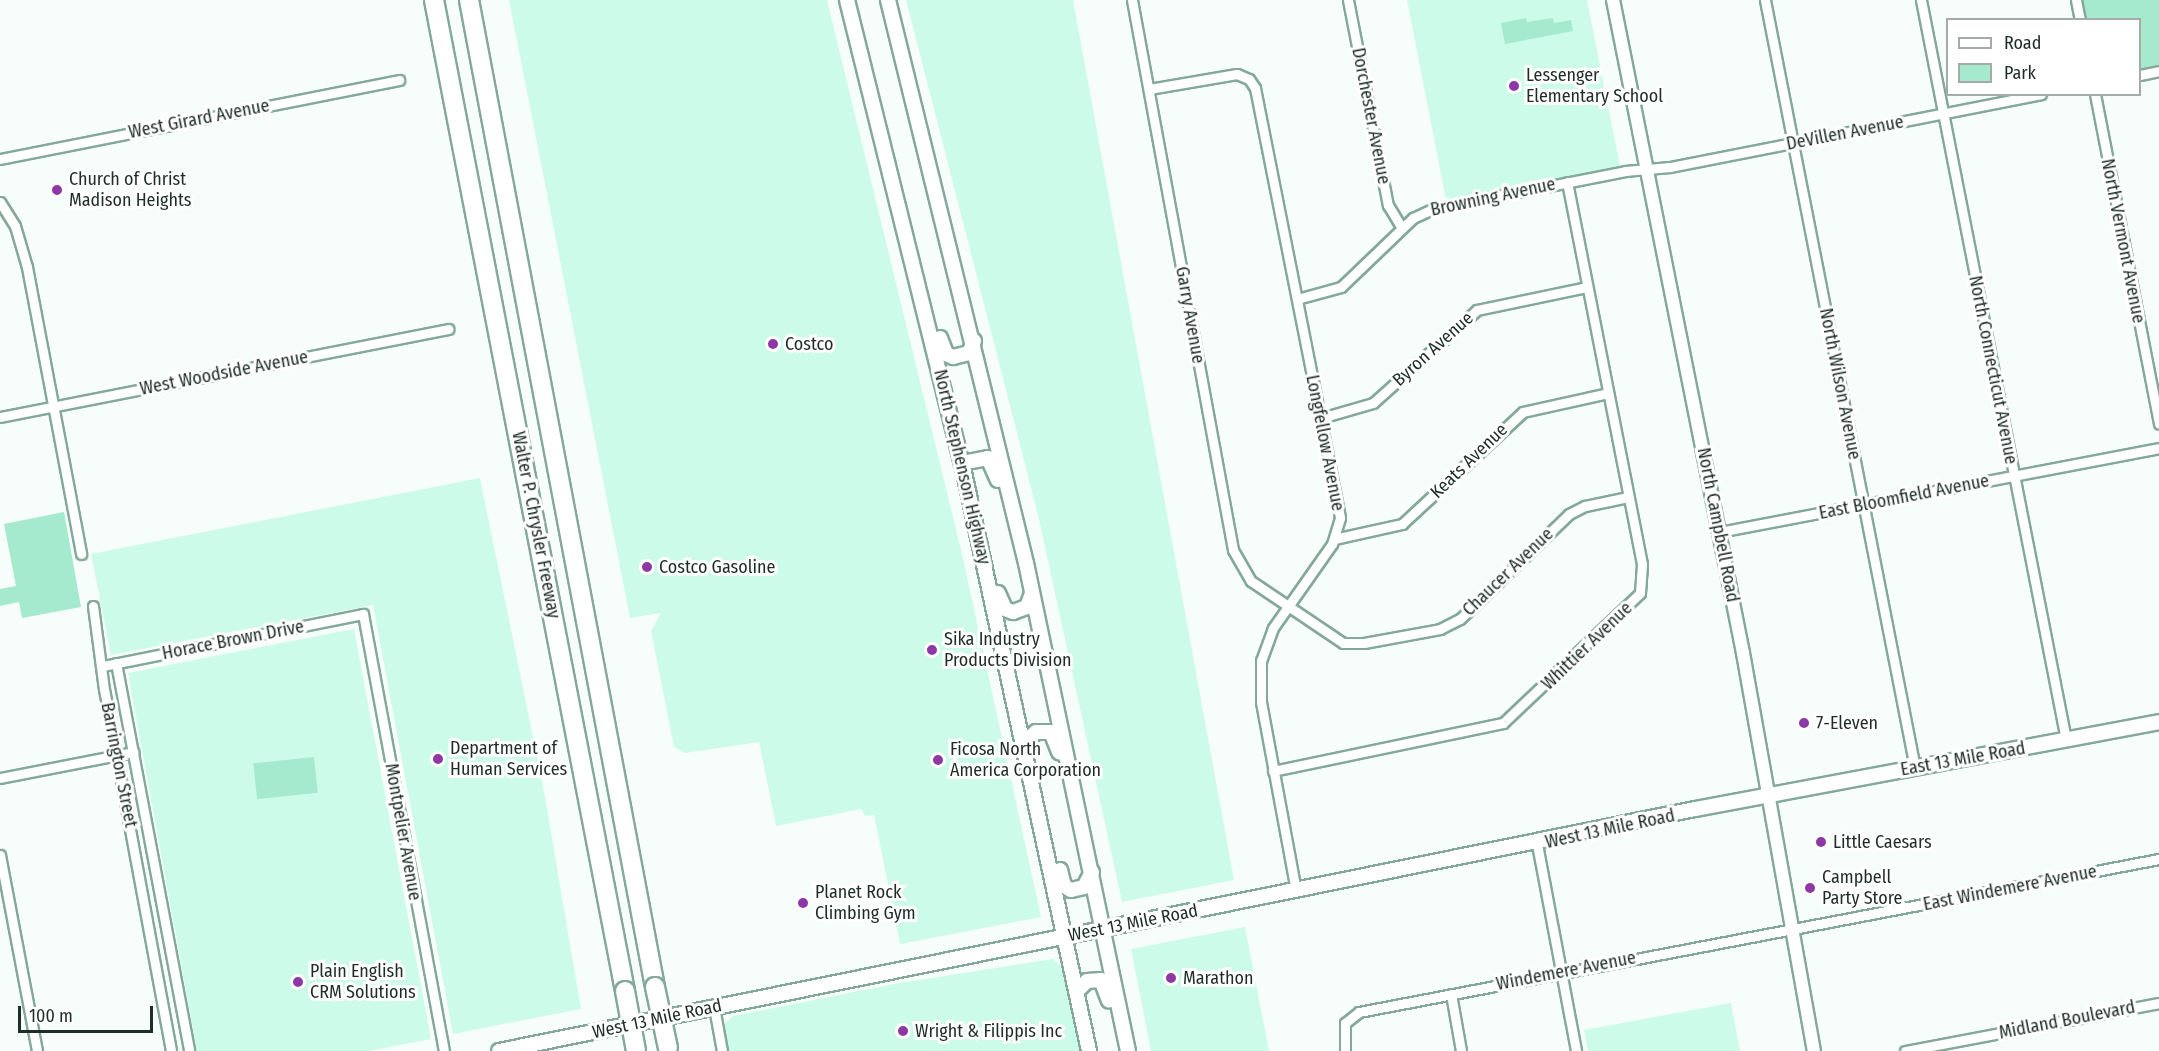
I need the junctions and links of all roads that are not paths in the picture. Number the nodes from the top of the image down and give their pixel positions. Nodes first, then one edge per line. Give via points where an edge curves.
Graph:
1 (435, 0) edge
2 (469, 0) edge
3 (847, 0) edge
4 (880, 0) edge
5 (888, 0) edge
6 (1132, 0) edge
7 (1348, 0) edge
8 (1613, 0) edge
9 (1765, 0) edge
10 (1920, 0) edge
11 (2076, 0) edge
12 (2080, 18) edge
13 (2159, 71) edge
14 (2141, 75) edge
15 (399, 80) dead end
16 (1149, 89) junction
17 (2031, 96) edge
18 (2094, 96) edge
19 (1943, 114) junction
20 (918, 117) junction
21 (1793, 143) junction
22 (0, 159) edge
23 (1647, 170) junction
24 (1567, 182) junction
25 (0, 202) edge
26 (1402, 228) junction
27 (909, 242) junction
28 (1587, 287) junction
29 (1297, 299) junction
30 (448, 329) dead end
31 (974, 342) junction
32 (1608, 393) junction
33 (53, 407) junction
34 (0, 417) edge
35 (1321, 418) junction
36 (2159, 424) edge
37 (2159, 448) edge
38 (962, 463) junction
39 (2014, 476) junction
40 (1628, 497) junction
41 (1012, 503) junction
42 (1864, 505) junction
43 (1719, 532) junction
44 (1334, 539) junction
45 (81, 554) dead end
46 (984, 564) junction
47 (1032, 592) junction
48 (93, 606) dead end
49 (1287, 607) junction
50 (363, 614) joint
51 (116, 663) junction
52 (103, 666) junction
53 (2159, 722) edge
54 (2066, 740) junction
55 (1025, 742) junction
56 (134, 752) junction
57 (117, 755) junction
58 (1915, 768) junction
59 (1031, 770) junction
60 (1273, 771) junction
61 (0, 778) edge
62 (1767, 796) junction
63 (1084, 838) junction
64 (1537, 844) junction
65 (0, 855) edge
66 (2159, 860) edge
67 (1092, 872) junction
68 (1296, 891) junction
69 (165, 921) junction
70 (148, 923) junction
71 (1104, 929) junction
72 (1790, 929) junction
73 (1065, 936) junction
74 (1561, 972) junction
75 (1077, 991) junction
76 (1450, 994) junction
77 (2159, 1003) edge
78 (714, 1007) junction
79 (668, 1050) edge
80 (38, 1051) edge
81 (171, 1051) edge
82 (189, 1051) edge
83 (444, 1051) edge
84 (500, 1051) edge
85 (636, 1051) edge
86 (722, 1051) edge
87 (1089, 1051) edge
88 (1119, 1051) edge
89 (1128, 1051) edge
90 (1345, 1051) edge
91 (1461, 1051) edge
92 (1576, 1051) edge
93 (1814, 1051) edge
94 (1905, 1051) edge

1 - 85 highway, Walter P. Chrysler Freeway, bridge
2 - 79 highway, Walter P. Chrysler Freeway, bridge
3 - 27 main road, North Stephenson Highway
4 - 20 main road via 903,91
5 - 20 main road
6 - 16 street, Garry Avenue
7 - 26 street, Dorchester Avenue via 1388,205
8 - 23 street, North Campbell Road
9 - 21 street, North Wilson Avenue
10 - 19 street, North Connecticut Avenue
11 - 12 street
13 - 14 street
15 - 22 street, West Girard Avenue
16 - 29 street, Longfellow Avenue via 1237,74 1252,83
16 - 49 street, Garry Avenue via 1233,550 1251,581
17 - 19 street, DeVillen Avenue
18 - 36 street, North Vermont Avenue
19 - 21 street, DeVillen Avenue
19 - 39 street, North Connecticut Avenue
20 - 31 main road
21 - 23 street, DeVillen Avenue
21 - 42 street, North Wilson Avenue
23 - 24 street, Browning Avenue
23 - 43 street, North Campbell Road
24 - 26 street, Browning Avenue via 1432,209
24 - 28 street, Whittier Avenue
25 - 33 street via 15,226 27,267
26 - 29 street, Browning Avenue via 1341,286
27 - 31 main road via 922,264 946,354 961,356
27 - 38 main road, North Stephenson Highway
28 - 32 street, Whittier Avenue
28 - 35 street, Byron Avenue via 1477,310 1459,322 1373,403
29 - 35 street, Longfellow Avenue
30 - 33 street, West Woodside Avenue
31 - 41 main road
32 - 40 street, Whittier Avenue
32 - 44 street, Keats Avenue via 1523,412 1402,524
33 - 34 street, West Woodside Avenue
33 - 45 street
35 - 44 street, Longfellow Avenue via 1340,519
37 - 39 street, East Bloomfield Avenue
38 - 41 main road via 980,457 992,461 1001,496
38 - 46 main road, North Stephenson Highway
39 - 42 street, East Bloomfield Avenue
39 - 54 street, North Connecticut Avenue
40 - 49 street, Chaucer Avenue via 1585,506 1569,514 1460,619 1440,629 1350,644 1332,638
40 - 60 street, Whittier Avenue via 1643,575 1640,593 1510,719 1489,728
41 - 47 main road
42 - 43 street, East Bloomfield Avenue
42 - 58 street, North Wilson Avenue
43 - 62 street, North Campbell Road
44 - 49 street, Longfellow Avenue
46 - 47 main road via 1008,611 1024,609
46 - 55 main road, North Stephenson Highway
47 - 63 main road
48 - 52 street, Barrington Street
49 - 60 street, Longfellow Avenue via 1273,628 1261,668 1261,702
50 - 51 street, Horace Brown Drive
50 - 83 street, Montpelier Avenue
51 - 52 street, Horace Brown Drive
51 - 56 street, Barrington Street
52 - 57 street, Barrington Street
53 - 54 main road, East 13 Mile Road
54 - 58 main road, East 13 Mile Road
55 - 59 main road, North Stephenson Highway
55 - 63 main road via 1041,731 1055,736 1074,825
56 - 57 street
56 - 69 street, Barrington Street
57 - 61 street
57 - 70 street, Barrington Street
58 - 62 main road, East 13 Mile Road
59 - 67 main road via 1045,801 1064,886 1080,889
59 - 73 main road, North Stephenson Highway
60 - 68 street, Longfellow Avenue
62 - 64 main road, West 13 Mile Road
62 - 72 street, North Campbell Road
63 - 67 main road
64 - 68 main road, West 13 Mile Road
64 - 74 street
65 - 80 street
66 - 72 street, East Windemere Avenue
67 - 71 main road
68 - 71 main road, West 13 Mile Road
69 - 70 street
69 - 82 street, Barrington Street
70 - 81 street, Barrington Street
71 - 73 main road, West 13 Mile Road
71 - 89 main road
72 - 74 street, Windemere Avenue
72 - 93 street, North Campbell Road
73 - 75 main road, North Stephenson Highway
73 - 78 main road, West 13 Mile Road
74 - 76 street, Windemere Avenue
74 - 92 street
75 - 87 main road, North Stephenson Highway
75 - 88 main road via 1088,981 1105,985
76 - 90 street, Windemere Avenue via 1359,1012 1345,1023
76 - 91 street
77 - 94 street, Midland Boulevard
78 - 84 main road, West 13 Mile Road
78 - 86 street

